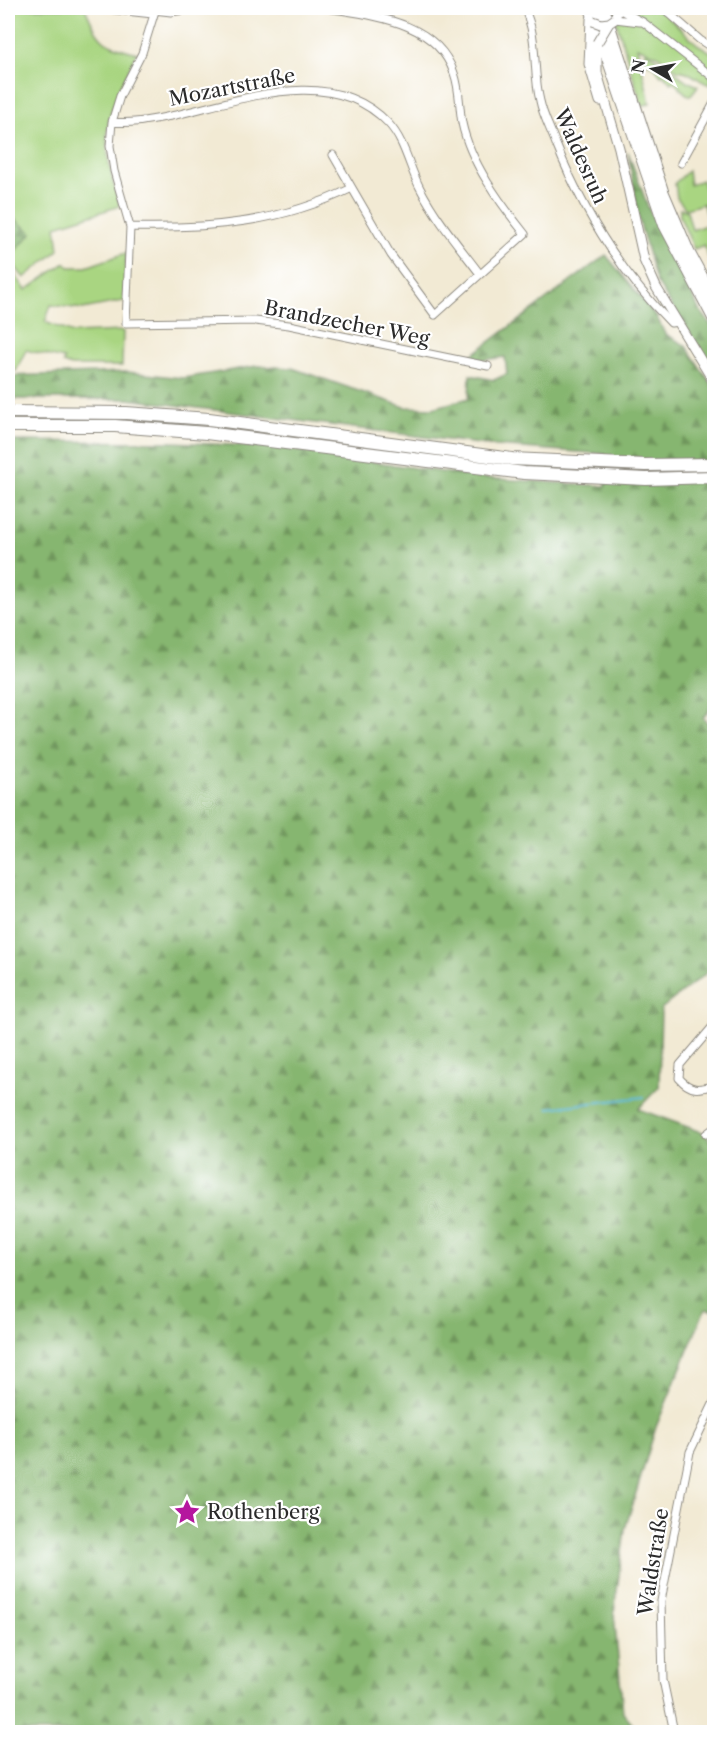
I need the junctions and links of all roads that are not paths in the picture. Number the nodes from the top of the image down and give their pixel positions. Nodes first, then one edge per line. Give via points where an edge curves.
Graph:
1 (98, 8) edge
2 (196, 8) edge
3 (327, 8) edge
4 (524, 8) edge
5 (588, 8) edge
6 (603, 8) edge
7 (618, 8) edge
8 (663, 8) edge
9 (154, 11) edge
10 (612, 21) junction
11 (643, 22) junction
12 (592, 24) junction
13 (714, 49) edge
14 (714, 78) edge
15 (714, 103) edge
16 (112, 122) junction
17 (612, 128) junction
18 (333, 155) dead end
19 (681, 163) dead end
20 (352, 188) junction
21 (130, 228) junction
22 (480, 274) junction
23 (714, 300) edge
24 (714, 318) edge
25 (677, 322) junction
26 (488, 366) dead end
27 (714, 382) edge
28 (8, 412) edge
29 (8, 426) edge
30 (714, 464) edge
31 (569, 470) junction
32 (714, 477) edge
33 (714, 1025) edge
34 (714, 1085) edge
35 (714, 1128) edge
36 (706, 1134) dead end
37 (714, 1402) edge
38 (674, 1732) edge

1 - 9 street
2 - 9 street
3 - 22 street via 406,25 436,44 453,70 462,123 479,164 525,234
4 - 25 street, Waldesruh via 535,41 540,103 573,186 620,264 651,303 671,323
5 - 12 street
5 - 24 highway via 665,225
6 - 23 highway via 662,191
7 - 10 street
7 - 11 street
8 - 13 street
9 - 16 street via 142,53 120,96
10 - 11 street
10 - 12 street, bridge
10 - 17 street, bridge via 597,43 595,57
11 - 14 street
12 - 17 street via 589,57 594,89
15 - 19 street
16 - 21 street via 114,171
16 - 22 street, Mozartstraße via 140,122 295,90 332,92 354,99 373,109 400,139 420,189
17 - 25 street via 644,260
18 - 20 street
20 - 21 street via 314,206 250,222
20 - 22 street via 391,255 435,315
21 - 26 street, Brandzecher Weg via 126,323 289,324
25 - 27 street
28 - 31 highway via 167,415
29 - 31 highway via 116,426 206,433 477,468
30 - 31 highway
31 - 32 highway
33 - 34 street via 680,1065 679,1078 686,1086 699,1090
35 - 36 street
37 - 38 street, Waldstraße via 690,1452 661,1601 663,1680

